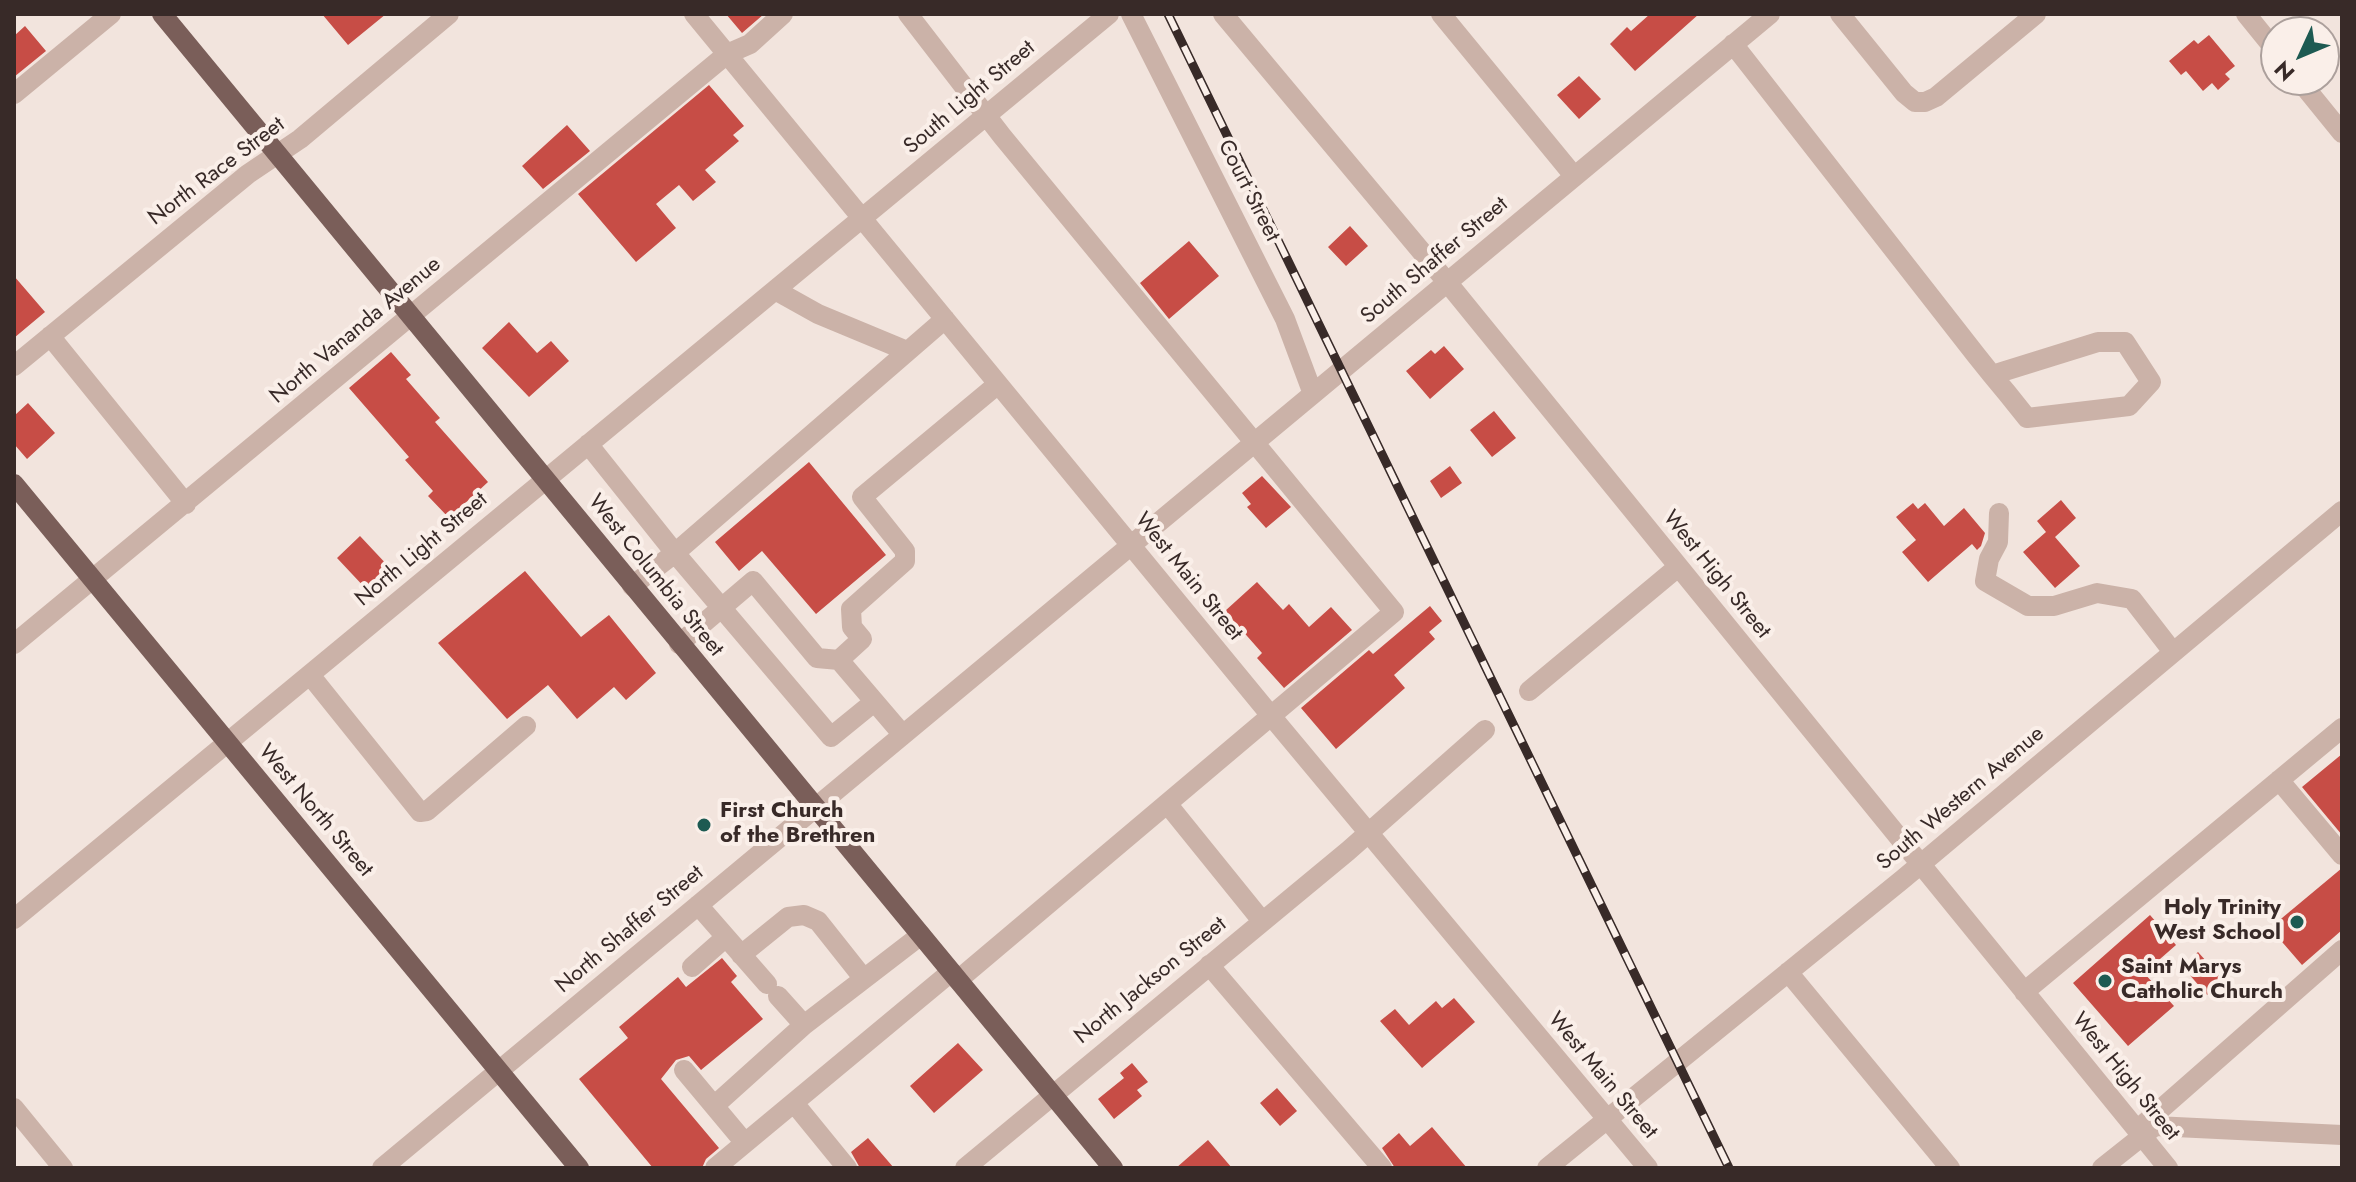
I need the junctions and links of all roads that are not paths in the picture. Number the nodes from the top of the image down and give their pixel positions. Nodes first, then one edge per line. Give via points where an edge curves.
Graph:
1 (111, 14) edge
2 (162, 14) edge
3 (449, 14) edge
4 (694, 14) edge
5 (783, 14) edge
6 (908, 14) edge
7 (1109, 14) edge
8 (1131, 14) edge
9 (1223, 14) edge
10 (1441, 14) edge
11 (1770, 14) edge
12 (1840, 14) edge
13 (2036, 14) edge
14 (2246, 14) edge
15 (2260, 31) edge
16 (1733, 44) junction
17 (727, 54) junction
18 (14, 94) edge
19 (2312, 96) edge
20 (986, 115) junction
21 (2342, 133) edge
22 (277, 154) junction
23 (1574, 176) junction
24 (862, 218) junction
25 (1447, 282) junction
26 (775, 290) junction
27 (411, 317) junction
28 (945, 319) junction
29 (50, 336) junction
30 (907, 351) junction
31 (14, 366) edge
32 (1992, 375) junction
33 (998, 384) junction
34 (1313, 394) junction
35 (1254, 443) junction
36 (588, 444) junction
37 (545, 480) junction
38 (14, 484) edge
39 (186, 504) junction
40 (2342, 511) edge
41 (1999, 513) dead end
42 (1131, 545) junction
43 (675, 553) junction
44 (1678, 567) junction
45 (94, 580) junction
46 (632, 586) junction
47 (722, 607) junction
48 (14, 644) edge
49 (679, 644) junction
50 (2173, 652) junction
51 (839, 660) junction
52 (310, 675) junction
53 (1529, 691) dead end
54 (874, 702) junction
55 (1272, 717) junction
56 (526, 726) dead end
57 (2342, 728) edge
58 (1485, 730) dead end
59 (903, 735) junction
60 (228, 742) junction
61 (2279, 780) junction
62 (1169, 806) junction
63 (815, 808) junction
64 (1368, 833) junction
65 (2342, 855) edge
66 (1919, 864) junction
67 (698, 905) junction
68 (14, 919) edge
69 (1262, 921) junction
70 (921, 935) junction
71 (726, 937) junction
72 (2342, 950) edge
73 (741, 955) junction
74 (1209, 965) junction
75 (692, 967) dead end
76 (1788, 972) junction
77 (954, 976) junction
78 (864, 979) junction
79 (2024, 992) junction
80 (804, 1025) junction
81 (684, 1070) dead end
82 (499, 1071) junction
83 (1053, 1094) junction
84 (794, 1103) junction
85 (714, 1106) junction
86 (14, 1108) edge
87 (1607, 1119) junction
88 (2139, 1133) junction
89 (2342, 1135) edge
90 (745, 1143) junction
91 (63, 1168) edge
92 (382, 1168) edge
93 (579, 1168) edge
94 (715, 1168) edge
95 (847, 1168) edge
96 (965, 1168) edge
97 (1113, 1168) edge
98 (1382, 1168) edge
99 (1547, 1168) edge
100 (1648, 1168) edge
101 (1950, 1168) edge
102 (2102, 1168) edge
103 (2168, 1168) edge

1 - 18 street
2 - 22 main road, West Columbia Street
3 - 22 street, North Race Street
4 - 17 street, West Main Street
5 - 17 street, North Vananda Avenue via 750,44
6 - 20 street
7 - 20 street, South Light Street
8 - 34 street, Court Street via 1285,319
9 - 25 street, West High Street
10 - 23 street
11 - 16 street, South Shaffer Street
12 - 13 street via 1904,93 1925,102
14 - 15 street
16 - 23 street, South Shaffer Street
16 - 32 street
17 - 24 street, West Main Street
17 - 27 street, North Vananda Avenue
19 - 21 street
20 - 24 street, South Light Street
20 - 35 street
22 - 27 main road, West Columbia Street
22 - 29 street, North Race Street
23 - 25 street, South Shaffer Street
24 - 26 street, North Light Street
24 - 28 street, West Main Street
25 - 34 street, South Shaffer Street
25 - 44 street, West High Street
26 - 30 street
26 - 36 street, North Light Street
27 - 37 main road, West Columbia Street
27 - 39 street, North Vananda Avenue
28 - 30 street
28 - 33 street, West Main Street
29 - 31 street, North Race Street
29 - 39 street
30 - 43 street
32 - 32 street via 2027,418 2129,406 2151,382 2125,342 2098,342
33 - 42 street, West Main Street
33 - 51 street via 862,497 905,551 905,561 851,609 852,627 862,639
34 - 35 street, South Shaffer Street
35 - 42 street, South Shaffer Street
35 - 55 street via 1394,612
36 - 37 street, North Light Street
36 - 43 street
37 - 46 main road, West Columbia Street
37 - 52 street, North Light Street
38 - 45 main road, West North Street
39 - 45 street, North Vananda Avenue
40 - 50 street, South Western Avenue
41 - 50 street via 1998,542 1985,581 2028,606 2054,606 2097,593 2132,599
42 - 55 street, West Main Street
42 - 59 street, North Shaffer Street
43 - 46 street
43 - 47 street
44 - 53 street
44 - 66 street, West High Street
45 - 48 street, North Vananda Avenue
45 - 60 main road, West North Street
46 - 49 main road, West Columbia Street
47 - 49 street
47 - 51 street via 753,581 817,658
47 - 54 street via 831,737
49 - 63 main road, West Columbia Street
50 - 66 street, South Western Avenue
51 - 54 street
52 - 56 street via 420,812
52 - 60 street, North Light Street
54 - 59 street
55 - 62 street
55 - 64 street, West Main Street
57 - 61 street
58 - 64 street, North Jackson Street
59 - 63 street, North Shaffer Street
60 - 68 street, North Light Street
60 - 82 main road, West North Street
61 - 65 street
61 - 79 street
62 - 69 street
62 - 77 street
63 - 67 street, North Shaffer Street
63 - 70 main road, West Columbia Street
64 - 69 street, North Jackson Street
64 - 87 street, West Main Street
66 - 76 street, South Western Avenue
66 - 79 street, West High Street
67 - 71 street
67 - 82 street, North Shaffer Street
69 - 74 street, North Jackson Street
70 - 77 main road, West Columbia Street
70 - 78 street
71 - 73 street
71 - 75 street
72 - 88 street
73 - 78 street via 788,917 804,915 818,921
73 - 80 street
74 - 83 street, North Jackson Street
74 - 98 street
76 - 87 street, South Western Avenue
76 - 101 street
77 - 83 main road, West Columbia Street
77 - 84 street
78 - 80 street
79 - 88 street, West High Street
80 - 85 street
81 - 85 street
82 - 92 street, North Shaffer Street
82 - 93 main road, West North Street
83 - 96 street, North Jackson Street
83 - 97 main road, West Columbia Street
84 - 90 street
84 - 95 street
85 - 90 street
86 - 91 street
87 - 99 street, South Western Avenue
87 - 100 street, West Main Street
88 - 89 street via 2169,1125
88 - 102 street
88 - 103 street, West High Street
90 - 94 street

